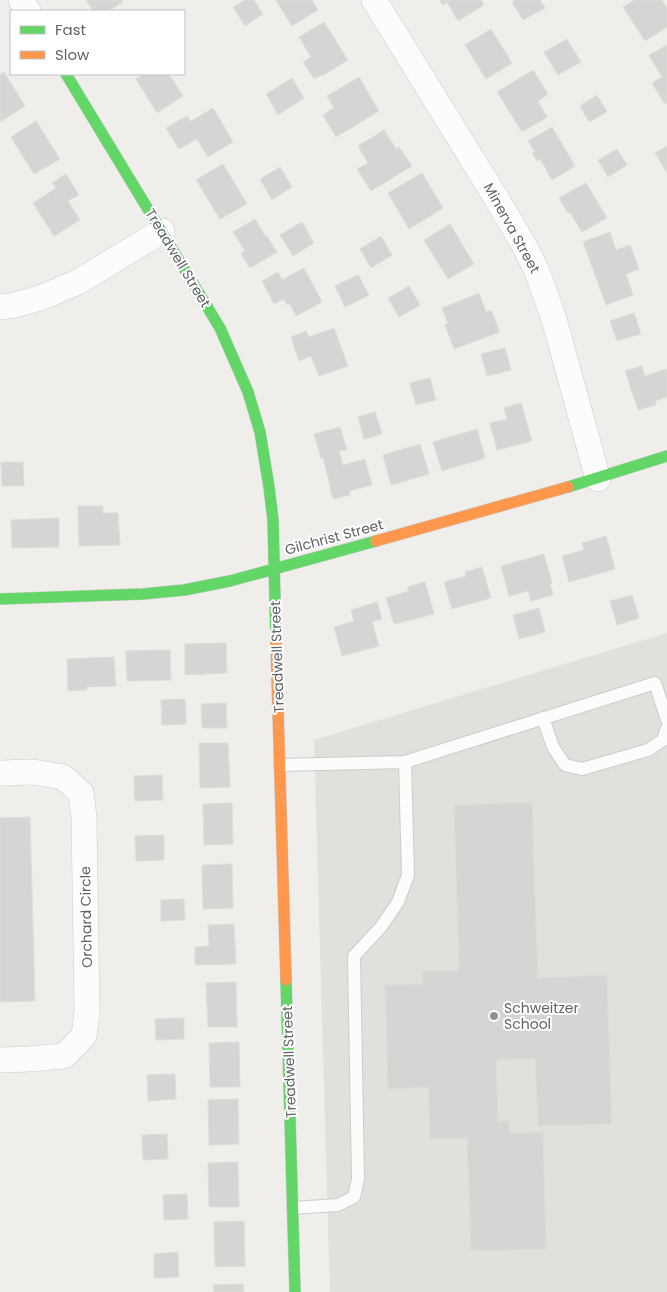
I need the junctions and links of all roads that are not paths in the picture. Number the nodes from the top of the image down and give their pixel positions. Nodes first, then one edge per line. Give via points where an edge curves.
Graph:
1 (374, 0) edge
2 (67, 75) edge
3 (162, 231) junction
4 (0, 307) edge
5 (667, 456) edge
6 (598, 479) junction
7 (274, 568) junction
8 (0, 599) edge
9 (544, 718) junction
10 (667, 720) edge
11 (667, 728) edge
12 (405, 762) junction
13 (280, 766) junction
14 (0, 773) edge
15 (0, 1060) edge
16 (293, 1208) junction
17 (296, 1292) edge

1 - 6 street, Minerva Street via 498,201 537,271 554,319
2 - 3 street, Treadwell Street
3 - 4 street via 78,282 40,298
3 - 7 street, Treadwell Street via 220,328 250,400 269,475
5 - 6 street, Gilchrist Street
6 - 7 street, Gilchrist Street
7 - 8 street, Gilchrist Street via 184,590
7 - 13 street, Treadwell Street
9 - 10 lane via 656,683
9 - 11 lane via 553,746 565,766 582,769 648,750 663,740
9 - 12 lane
12 - 13 lane
12 - 16 lane via 408,875 398,902 381,927 354,956 358,1179 354,1197 338,1205
13 - 16 street, Treadwell Street
14 - 15 street, Orchard Circle via 33,772 63,777 81,793 87,1012 84,1036 64,1056
16 - 17 street, Treadwell Street

